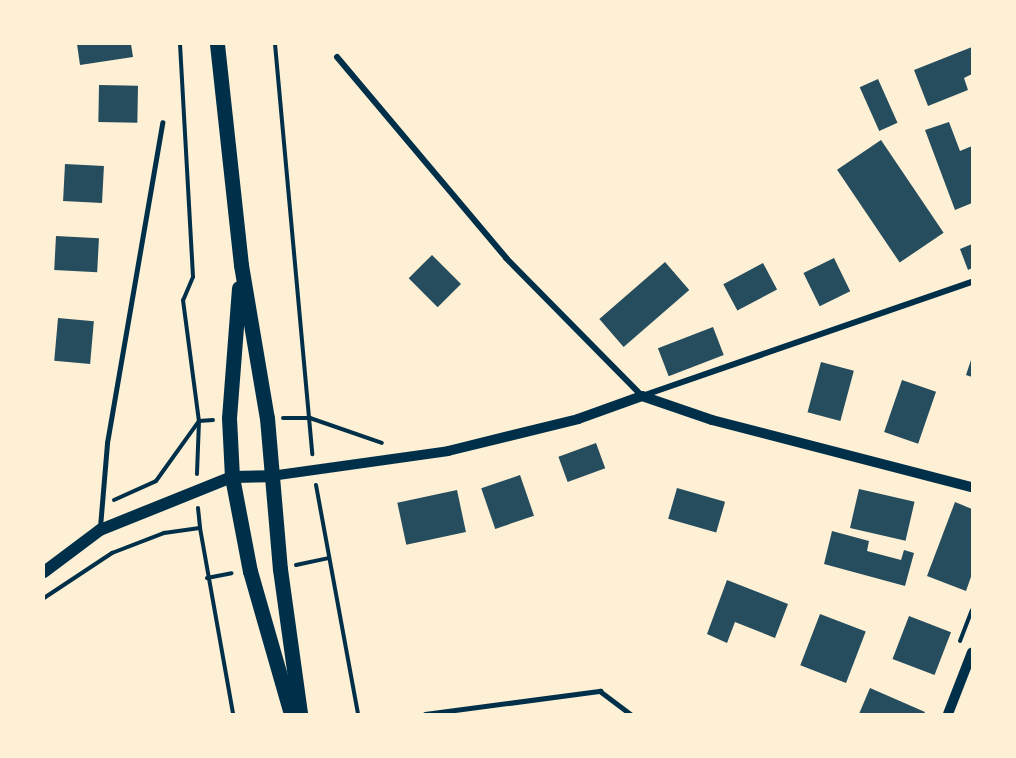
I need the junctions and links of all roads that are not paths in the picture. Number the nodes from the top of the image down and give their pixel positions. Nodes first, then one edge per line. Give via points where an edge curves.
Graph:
1 (217, 44) edge
2 (222, 44) edge
3 (337, 57) dead end
4 (221, 83) junction
5 (162, 123) dead end
6 (241, 265) junction
7 (972, 282) edge
8 (642, 396) junction
9 (271, 476) junction
10 (232, 477) junction
11 (972, 487) edge
12 (100, 530) junction
13 (44, 572) edge
14 (972, 652) edge
15 (291, 714) edge
16 (300, 714) edge
17 (425, 714) edge
18 (630, 714) edge
19 (948, 714) edge

1 - 4 main road
2 - 4 main road
3 - 8 street via 506,258
4 - 6 main road
5 - 12 lane via 106,442
6 - 9 main road via 267,418
6 - 10 main road via 229,418
7 - 8 street
8 - 9 street via 578,419 448,451
8 - 11 street via 712,420
9 - 10 main road
9 - 16 main road
10 - 12 main road
10 - 15 main road via 250,570
12 - 13 main road
14 - 19 street
17 - 18 lane via 600,691

